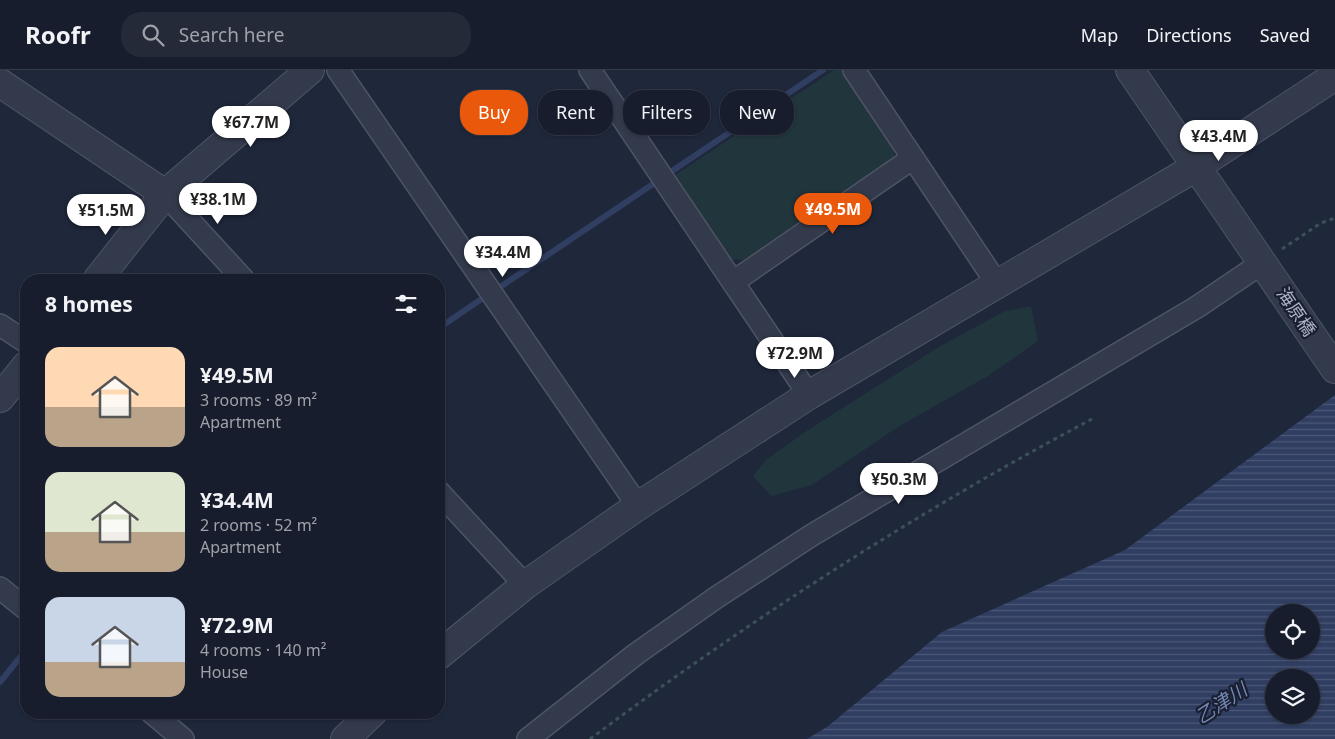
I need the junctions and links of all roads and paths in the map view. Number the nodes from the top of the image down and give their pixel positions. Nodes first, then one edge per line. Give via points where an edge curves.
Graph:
1 (310, 70) edge
2 (338, 70) edge
3 (590, 70) edge
4 (854, 70) edge
5 (1130, 70) edge
6 (1335, 76) edge
7 (0, 83) edge
8 (913, 158) junction
9 (1196, 167) junction
10 (165, 194) junction
11 (1335, 218) edge
12 (1268, 271) junction
13 (102, 274) edge
14 (238, 274) edge
15 (733, 282) junction
16 (998, 285) junction
17 (0, 325) edge
18 (20, 338) edge
19 (1335, 369) edge
20 (20, 373) edge
21 (809, 395) junction
22 (0, 398) edge
23 (1092, 419) dead end
24 (445, 498) edge
25 (638, 506) junction
26 (525, 585) junction
27 (0, 588) edge
28 (20, 604) edge
29 (445, 650) edge
30 (159, 719) edge
31 (366, 719) edge
32 (183, 739) edge
33 (345, 739) edge
34 (528, 739) edge
35 (590, 739) edge

1 - 10 street
2 - 25 street
3 - 15 street
4 - 8 street
5 - 9 street, 海原橋
6 - 9 street
7 - 10 street
8 - 15 street
8 - 16 street
9 - 12 street, 海原橋
9 - 16 street
10 - 13 street
10 - 14 street
11 - 12 path via 1321,223
12 - 19 street, 海原橋
12 - 34 street via 1197,307 812,535 636,654
15 - 21 street
16 - 21 street
17 - 18 street
20 - 22 street
21 - 25 street
23 - 35 path via 872,548 692,664
24 - 26 street
25 - 26 street
26 - 29 street
27 - 28 street
30 - 32 street
31 - 33 street

